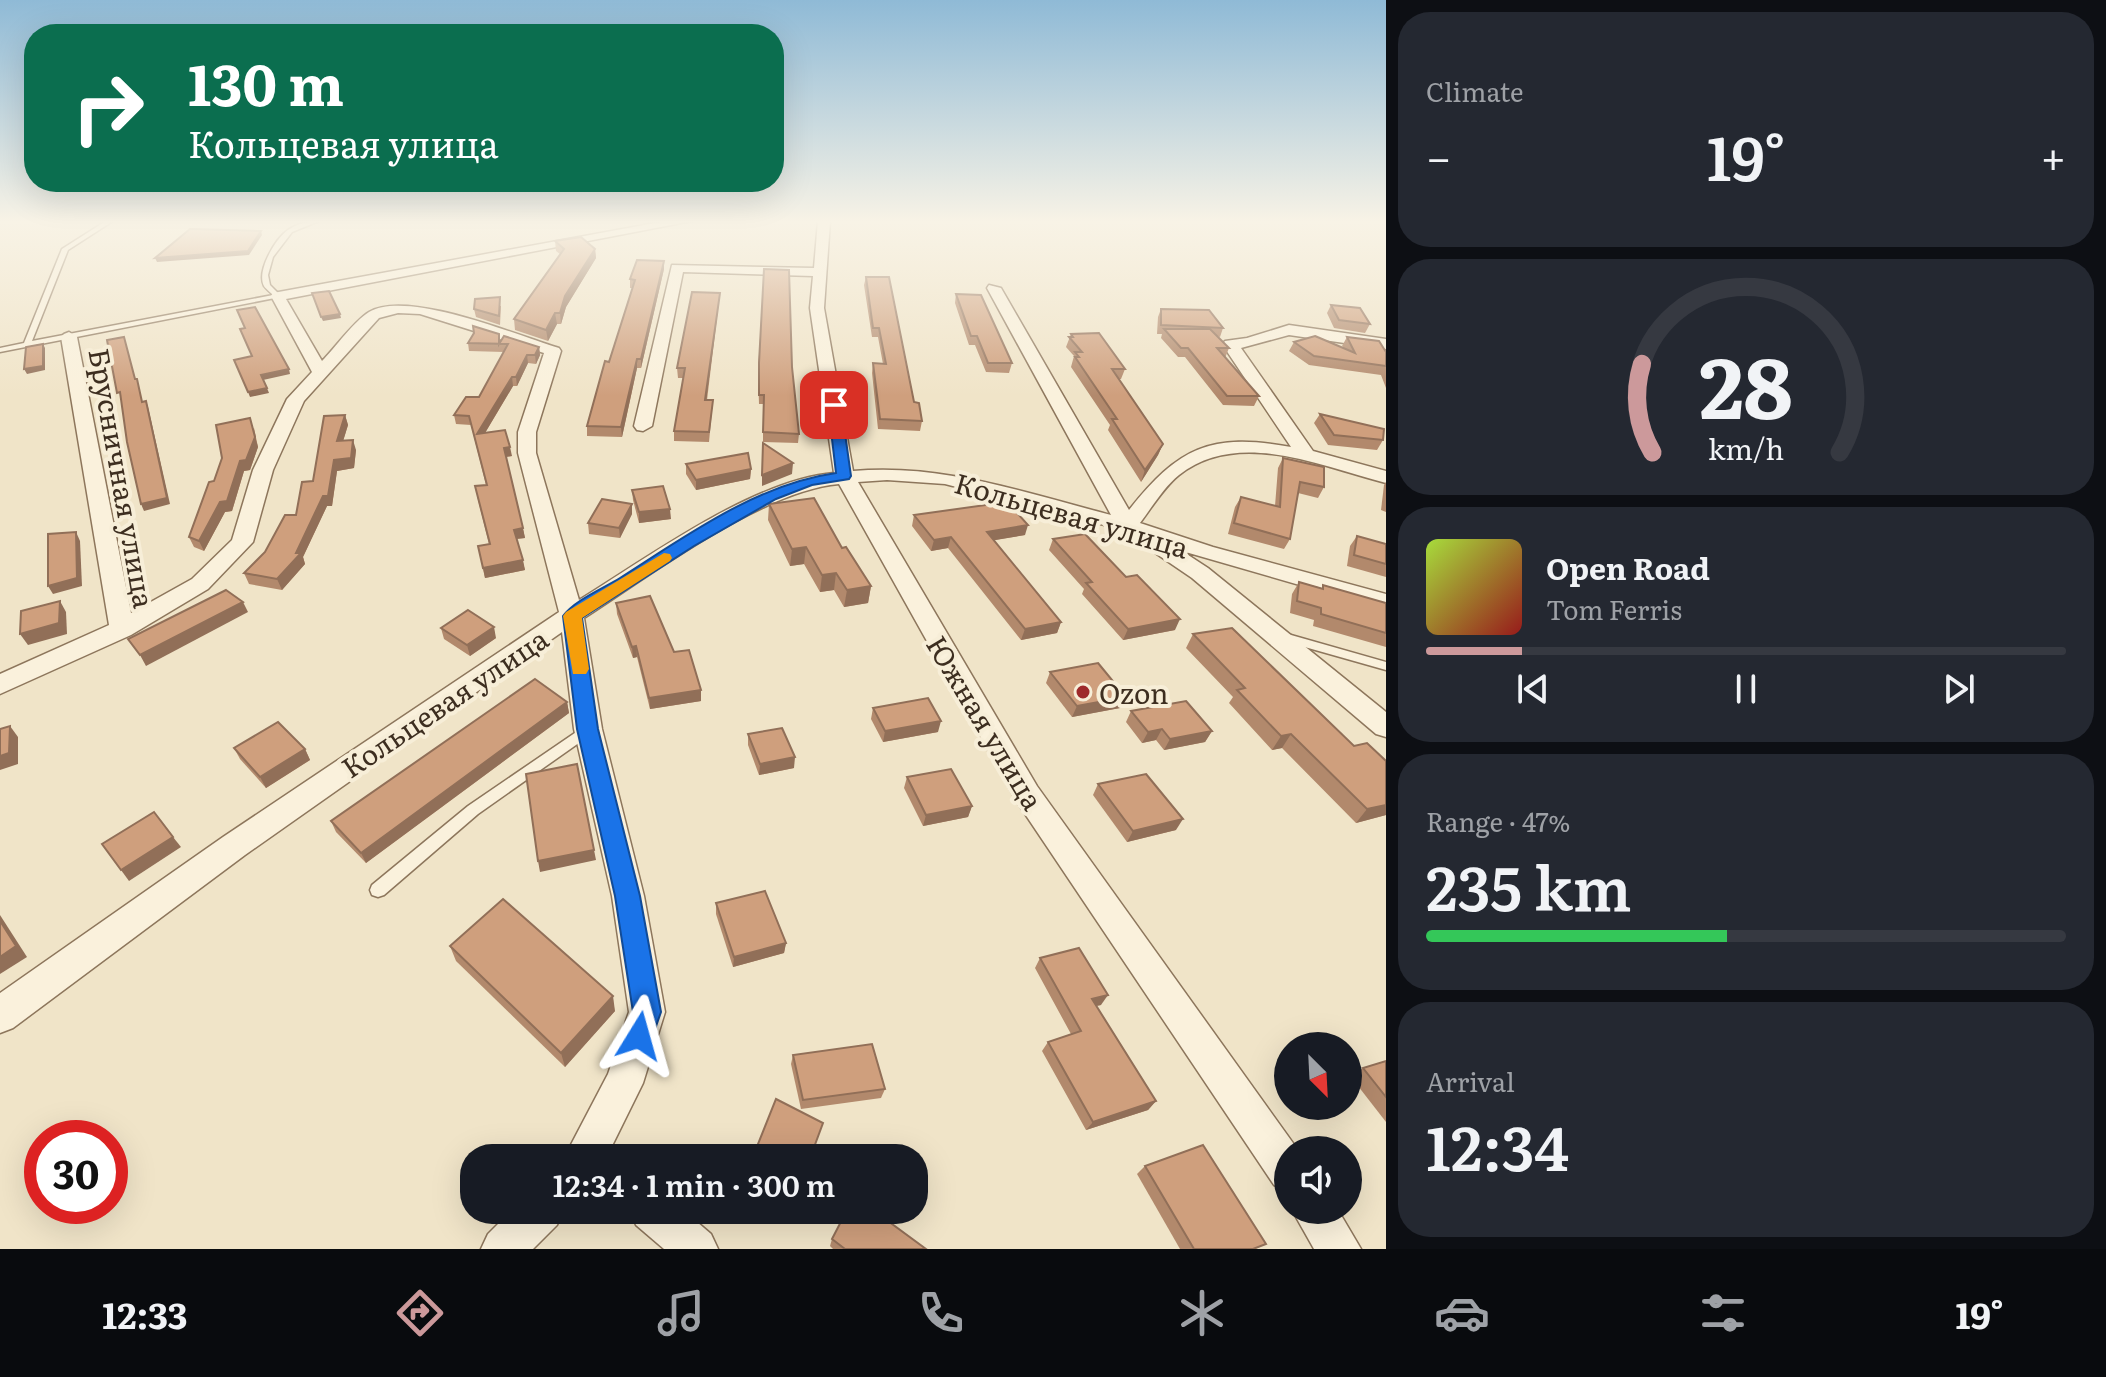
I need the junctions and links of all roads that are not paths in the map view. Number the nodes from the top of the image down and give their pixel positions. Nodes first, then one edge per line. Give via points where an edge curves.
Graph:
1 (53, 279) edge
2 (266, 279) edge
3 (369, 279) edge
4 (675, 279) edge
5 (821, 279) edge
6 (994, 288) dead end
7 (278, 296) junction
8 (69, 337) junction
9 (1386, 344) edge
10 (27, 345) junction
11 (0, 350) edge
12 (319, 370) junction
13 (643, 426) dead end
14 (1307, 457) junction
15 (844, 476) junction
16 (1386, 477) edge
17 (1127, 525) junction
18 (1386, 602) edge
19 (572, 616) junction
20 (122, 629) junction
21 (1269, 633) junction
22 (1386, 666) edge
23 (0, 685) edge
24 (1386, 727) edge
25 (588, 729) junction
26 (378, 890) dead end
27 (0, 1015) edge
28 (594, 1144) edge
29 (1274, 1151) edge
30 (528, 1224) edge
31 (667, 1224) edge
32 (1322, 1224) edge
33 (503, 1249) edge
34 (696, 1249) edge
35 (1339, 1249) edge

1 - 10 lane
2 - 7 lane
3 - 7 street
4 - 13 street
5 - 15 street, Южная улица via 817,308
6 - 17 street
7 - 8 lane
7 - 12 street
8 - 10 lane
8 - 20 street, Брусничная улица
9 - 14 street via 1289,330 1255,343 1230,344
10 - 11 lane
12 - 19 street via 374,315 398,309 421,310 553,351 527,432 527,453
12 - 20 street via 296,399 263,470 242,542 200,584
14 - 16 street
14 - 17 street via 1241,446 1204,453 1172,470
15 - 17 street, Кольцевая улица via 945,478
15 - 19 street, Кольцевая улица via 809,481 770,496
15 - 29 street, Южная улица via 1027,794
17 - 18 street, Кольцевая улица
17 - 21 street via 1200,573
19 - 25 street
19 - 27 street, Кольцевая улица via 234,846
20 - 23 street
21 - 22 lane
21 - 24 street
25 - 26 lane via 473,810
25 - 28 street via 628,896 647,1012 624,1083
30 - 33 street
31 - 34 street
32 - 35 street

